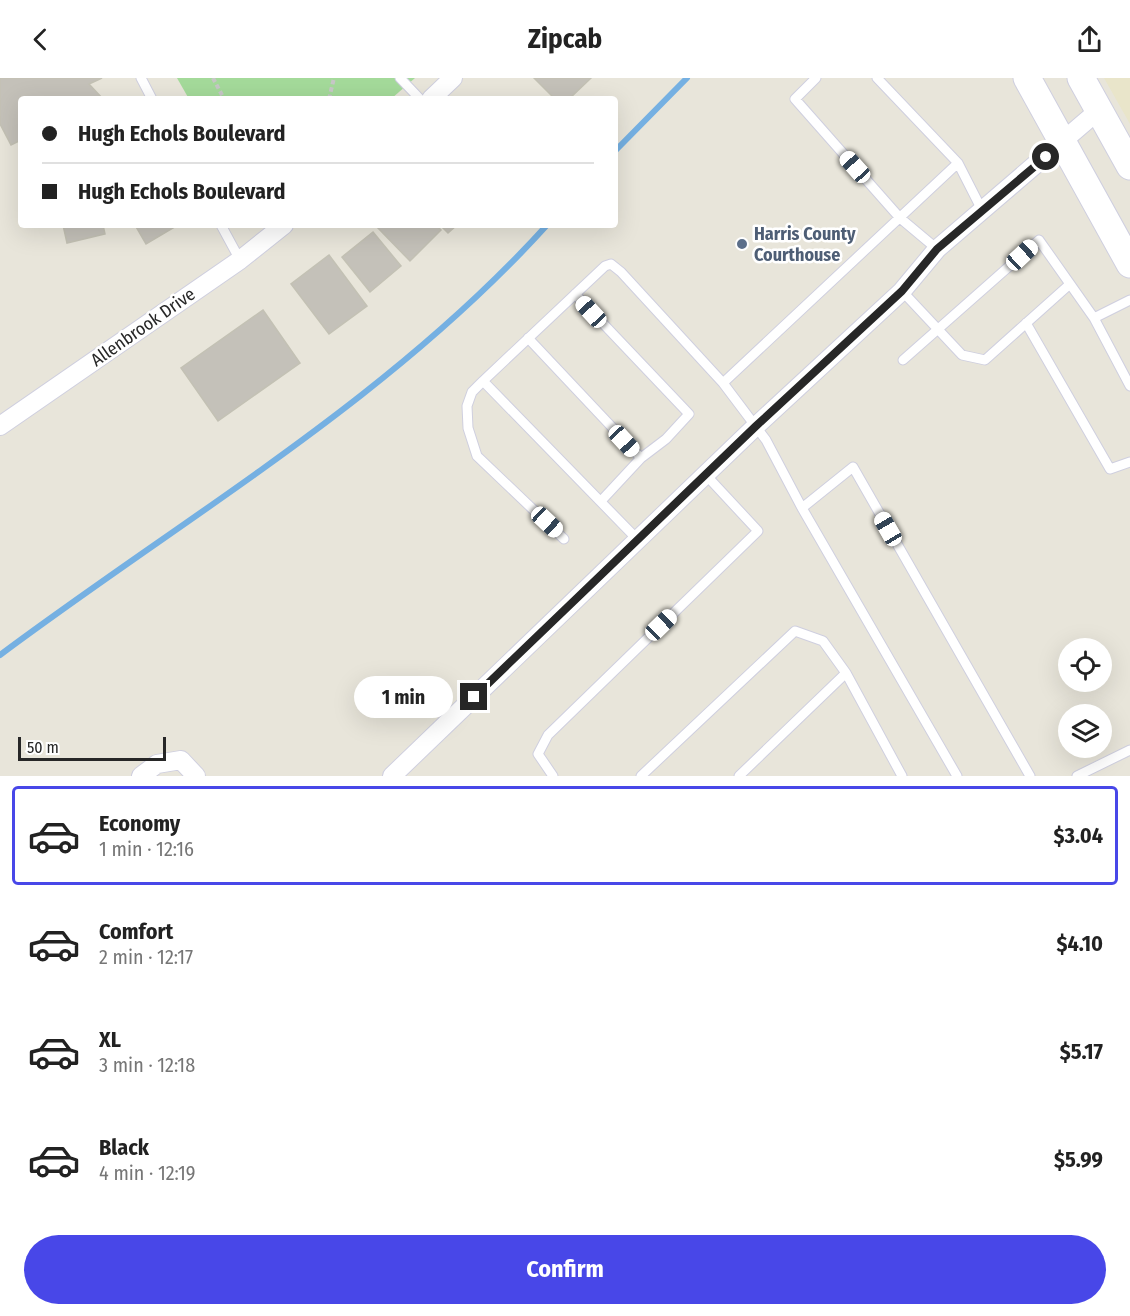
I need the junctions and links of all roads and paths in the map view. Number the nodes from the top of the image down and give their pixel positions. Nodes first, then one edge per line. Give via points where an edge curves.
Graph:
1 (141, 78) edge
2 (213, 78) edge
3 (334, 78) edge
4 (400, 78) edge
5 (453, 78) edge
6 (816, 78) edge
7 (877, 78) edge
8 (1027, 78) edge
9 (1081, 78) edge
10 (150, 96) edge
11 (222, 96) edge
12 (330, 96) edge
13 (417, 96) edge
14 (434, 96) edge
15 (1099, 110) junction
16 (1063, 143) junction
17 (958, 163) junction
18 (1130, 166) edge
19 (981, 210) junction
20 (900, 218) junction
21 (223, 228) edge
22 (280, 228) edge
23 (937, 249) junction
24 (240, 260) junction
25 (1130, 264) edge
26 (1070, 284) junction
27 (902, 291) junction
28 (575, 294) junction
29 (1130, 300) edge
30 (1094, 318) junction
31 (1026, 323) junction
32 (939, 332) junction
33 (528, 338) junction
34 (903, 360) dead end
35 (483, 381) junction
36 (723, 382) junction
37 (1130, 386) edge
38 (2, 421) edge
39 (756, 426) junction
40 (640, 458) junction
41 (1130, 462) edge
42 (705, 474) junction
43 (601, 501) junction
44 (802, 508) junction
45 (564, 539) dead end
46 (637, 539) junction
47 (846, 673) junction
48 (1130, 750) edge
49 (141, 776) edge
50 (196, 776) edge
51 (392, 776) edge
52 (553, 776) edge
53 (641, 776) edge
54 (739, 776) edge
55 (902, 776) edge
56 (957, 776) edge
57 (1030, 776) edge
58 (1077, 776) edge

1 - 10 lane
2 - 11 path
3 - 12 path
4 - 13 lane
5 - 14 street
6 - 20 lane via 795,99
7 - 17 lane
8 - 16 main road
9 - 15 main road
15 - 16 street
15 - 18 main road
16 - 19 street
16 - 25 main road
17 - 19 lane
17 - 20 lane
19 - 23 street
20 - 23 lane
20 - 36 lane
21 - 24 lane
22 - 24 street, Allenbrook Drive
23 - 27 street
24 - 38 street, Allenbrook Drive
26 - 30 lane
26 - 31 lane
26 - 32 lane via 1039,240
27 - 32 lane
27 - 39 street
28 - 33 lane
28 - 36 lane via 611,264
28 - 40 lane via 688,414 666,439
29 - 30 lane
30 - 37 lane
31 - 32 lane via 986,360 962,355
31 - 41 lane via 1110,469
32 - 34 lane
33 - 35 lane
33 - 40 lane
35 - 43 lane
35 - 45 lane via 472,392 467,406 468,428 477,456
36 - 39 lane
39 - 42 street
39 - 44 lane
40 - 43 lane
42 - 46 street
42 - 52 lane via 758,531 548,735 538,754
43 - 46 lane
44 - 56 lane
44 - 57 lane via 853,467
46 - 51 street
47 - 53 lane via 822,641 795,631
47 - 54 lane
47 - 55 lane
48 - 58 lane
49 - 50 street via 157,764 181,760

